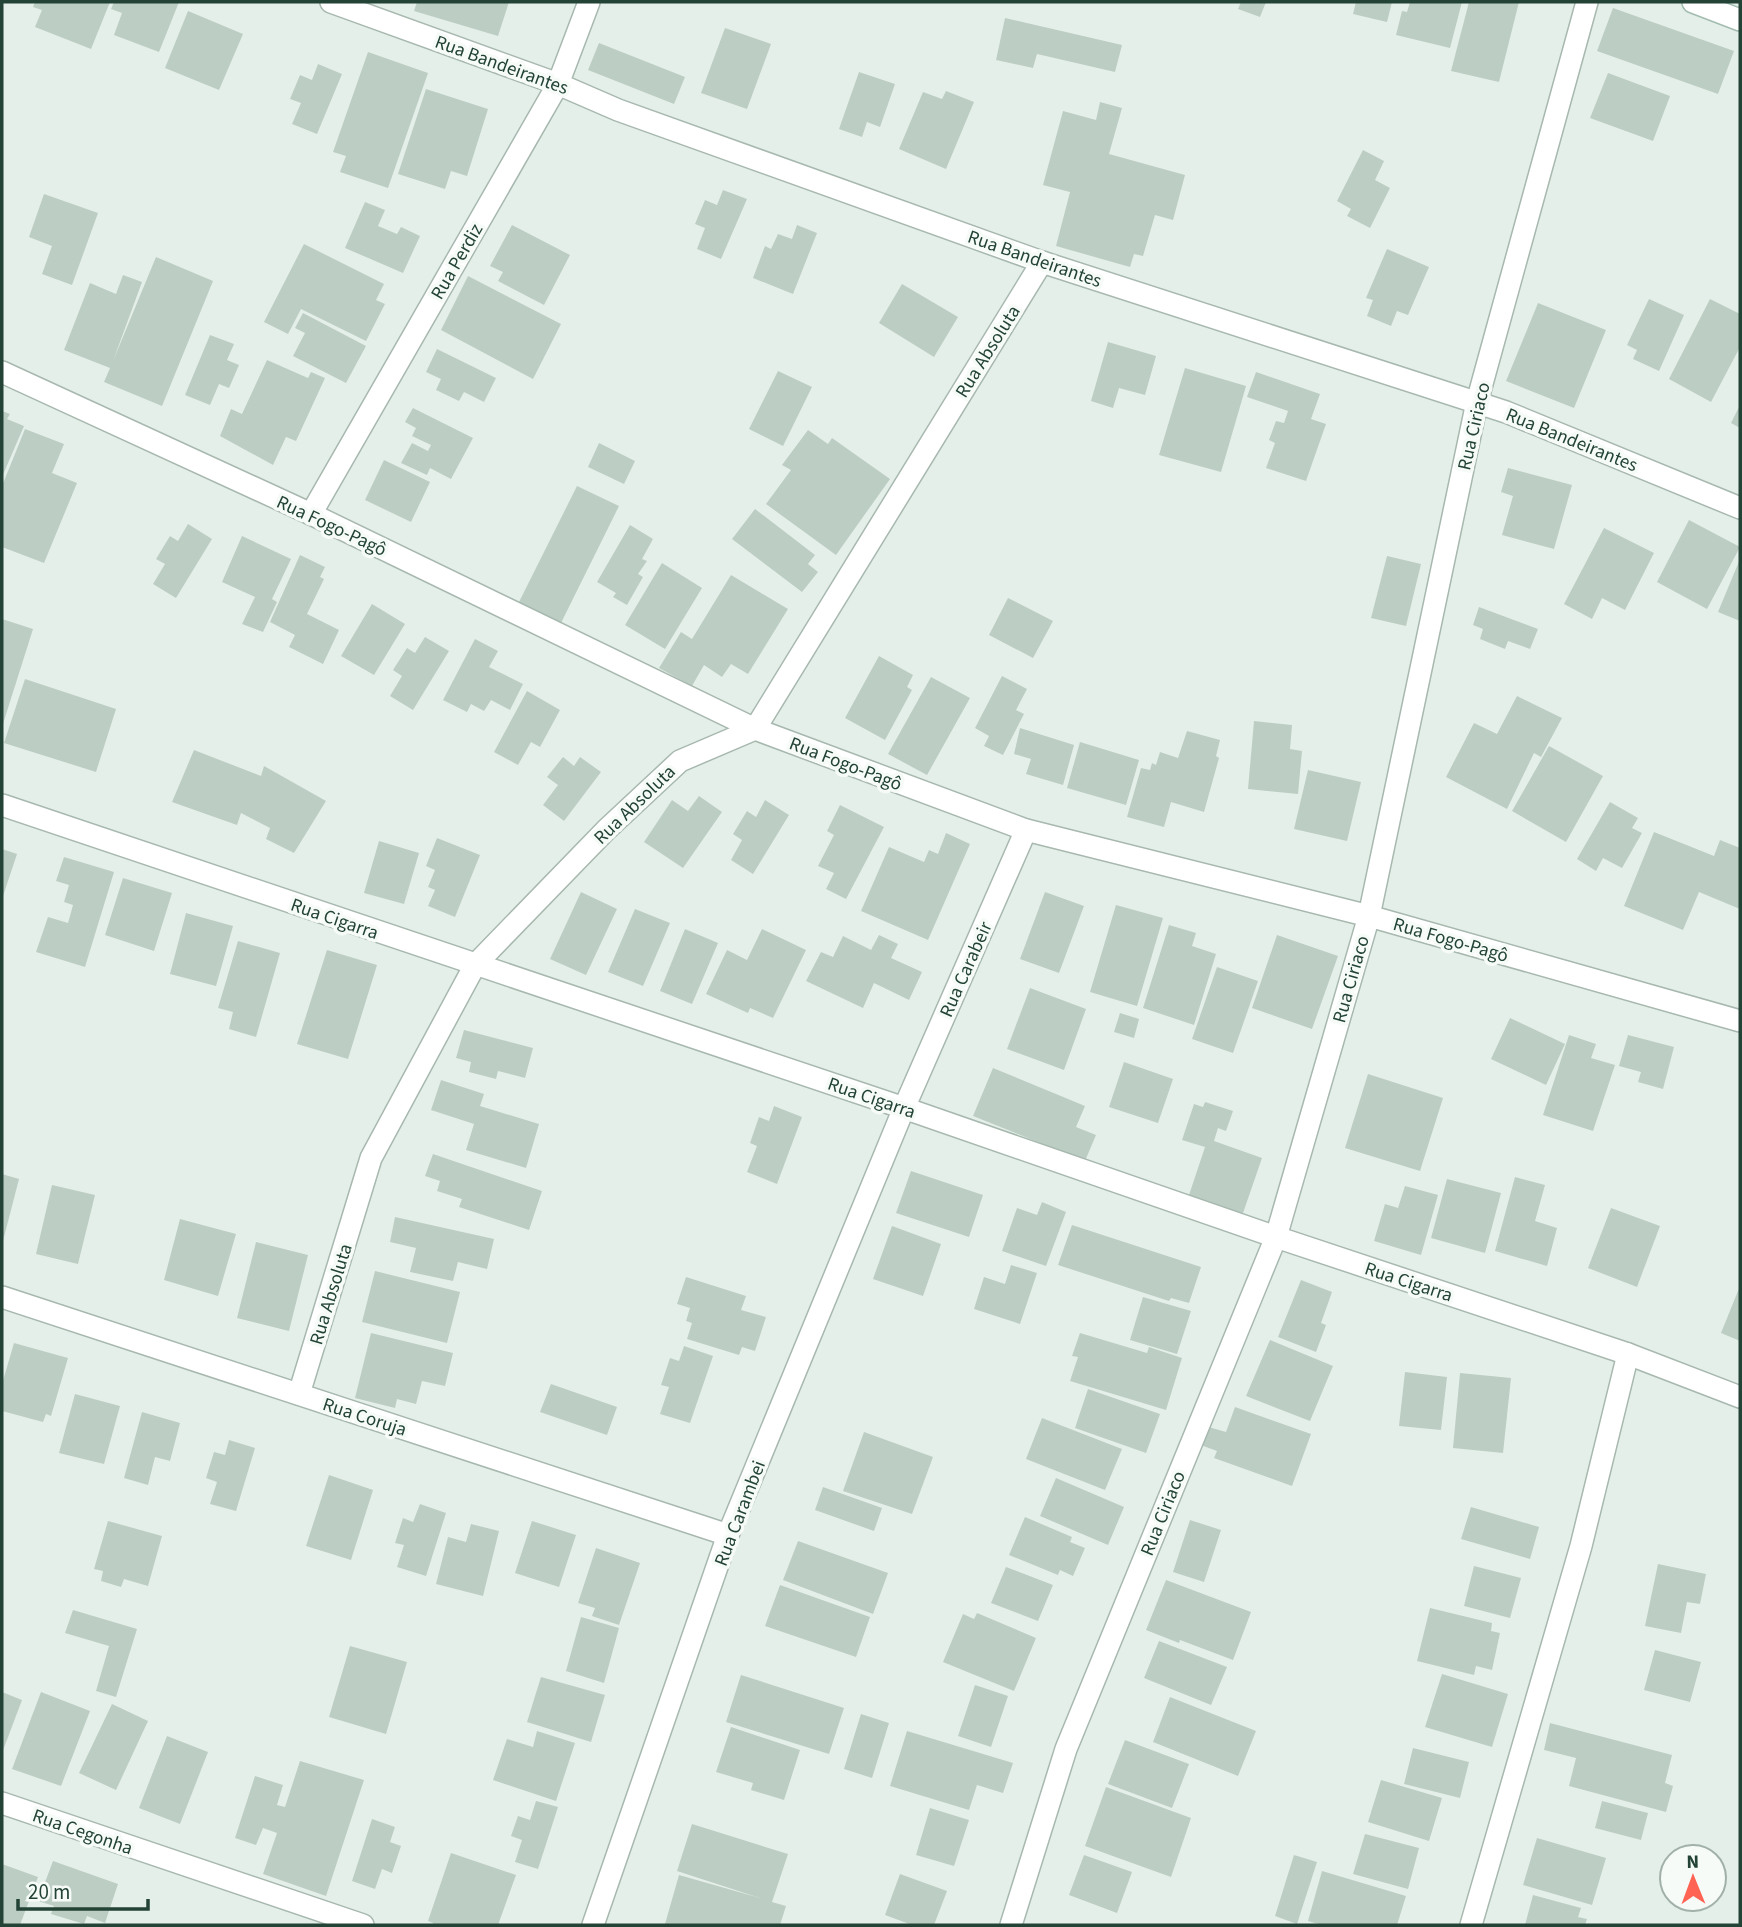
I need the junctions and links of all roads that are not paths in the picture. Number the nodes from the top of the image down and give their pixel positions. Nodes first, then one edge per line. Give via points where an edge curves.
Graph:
1 (331, 2) edge
2 (589, 2) edge
3 (1587, 2) edge
4 (1693, 2) edge
5 (1740, 20) edge
6 (558, 84) junction
7 (1042, 262) junction
8 (2, 372) edge
9 (1476, 402) junction
10 (1740, 508) edge
11 (311, 514) junction
12 (755, 729) junction
13 (2, 806) edge
14 (1026, 831) junction
15 (1369, 916) junction
16 (475, 965) junction
17 (1740, 1021) edge
18 (904, 1108) junction
19 (1276, 1237) junction
20 (2, 1297) edge
21 (1628, 1354) junction
22 (299, 1394) junction
23 (1740, 1398) edge
24 (728, 1535) junction
25 (2, 1803) edge
26 (363, 1925) edge
27 (593, 1925) edge
28 (1011, 1925) edge
29 (1471, 1925) edge

1 - 6 street, Rua Bandeirantes
2 - 6 street, Rua Perdiz
3 - 9 street, Rua Ciriaco
4 - 5 street
6 - 7 street, Rua Bandeirantes via 618,110
6 - 11 street, Rua Perdiz
7 - 9 street, Rua Bandeirantes
7 - 12 street, Rua Absoluta
8 - 11 street, Rua Fogo-Pagô
9 - 10 street, Rua Bandeirantes
9 - 15 street, Rua Ciriaco
11 - 12 street, Rua Fogo-Pagô
12 - 14 street, Rua Fogo-Pagô
12 - 16 street, Rua Absoluta via 680,761
13 - 16 street, Rua Cigarra
14 - 15 street, Rua Fogo-Pagô
14 - 18 street, Rua Carabeir
15 - 17 street, Rua Fogo-Pagô
15 - 19 street, Rua Ciriaco
16 - 18 street, Rua Cigarra
16 - 22 street, Rua Absoluta via 371,1158
18 - 19 street, Rua Cigarra
18 - 24 street, Rua Carambei
19 - 21 street, Rua Cigarra
19 - 28 street, Rua Ciriaco via 1066,1749
20 - 22 street, Rua Coruja
21 - 23 street, Rua Cigarra
21 - 29 street via 1581,1546
22 - 24 street, Rua Coruja
24 - 27 street, Rua Carambei
25 - 26 street, Rua Cegonha

